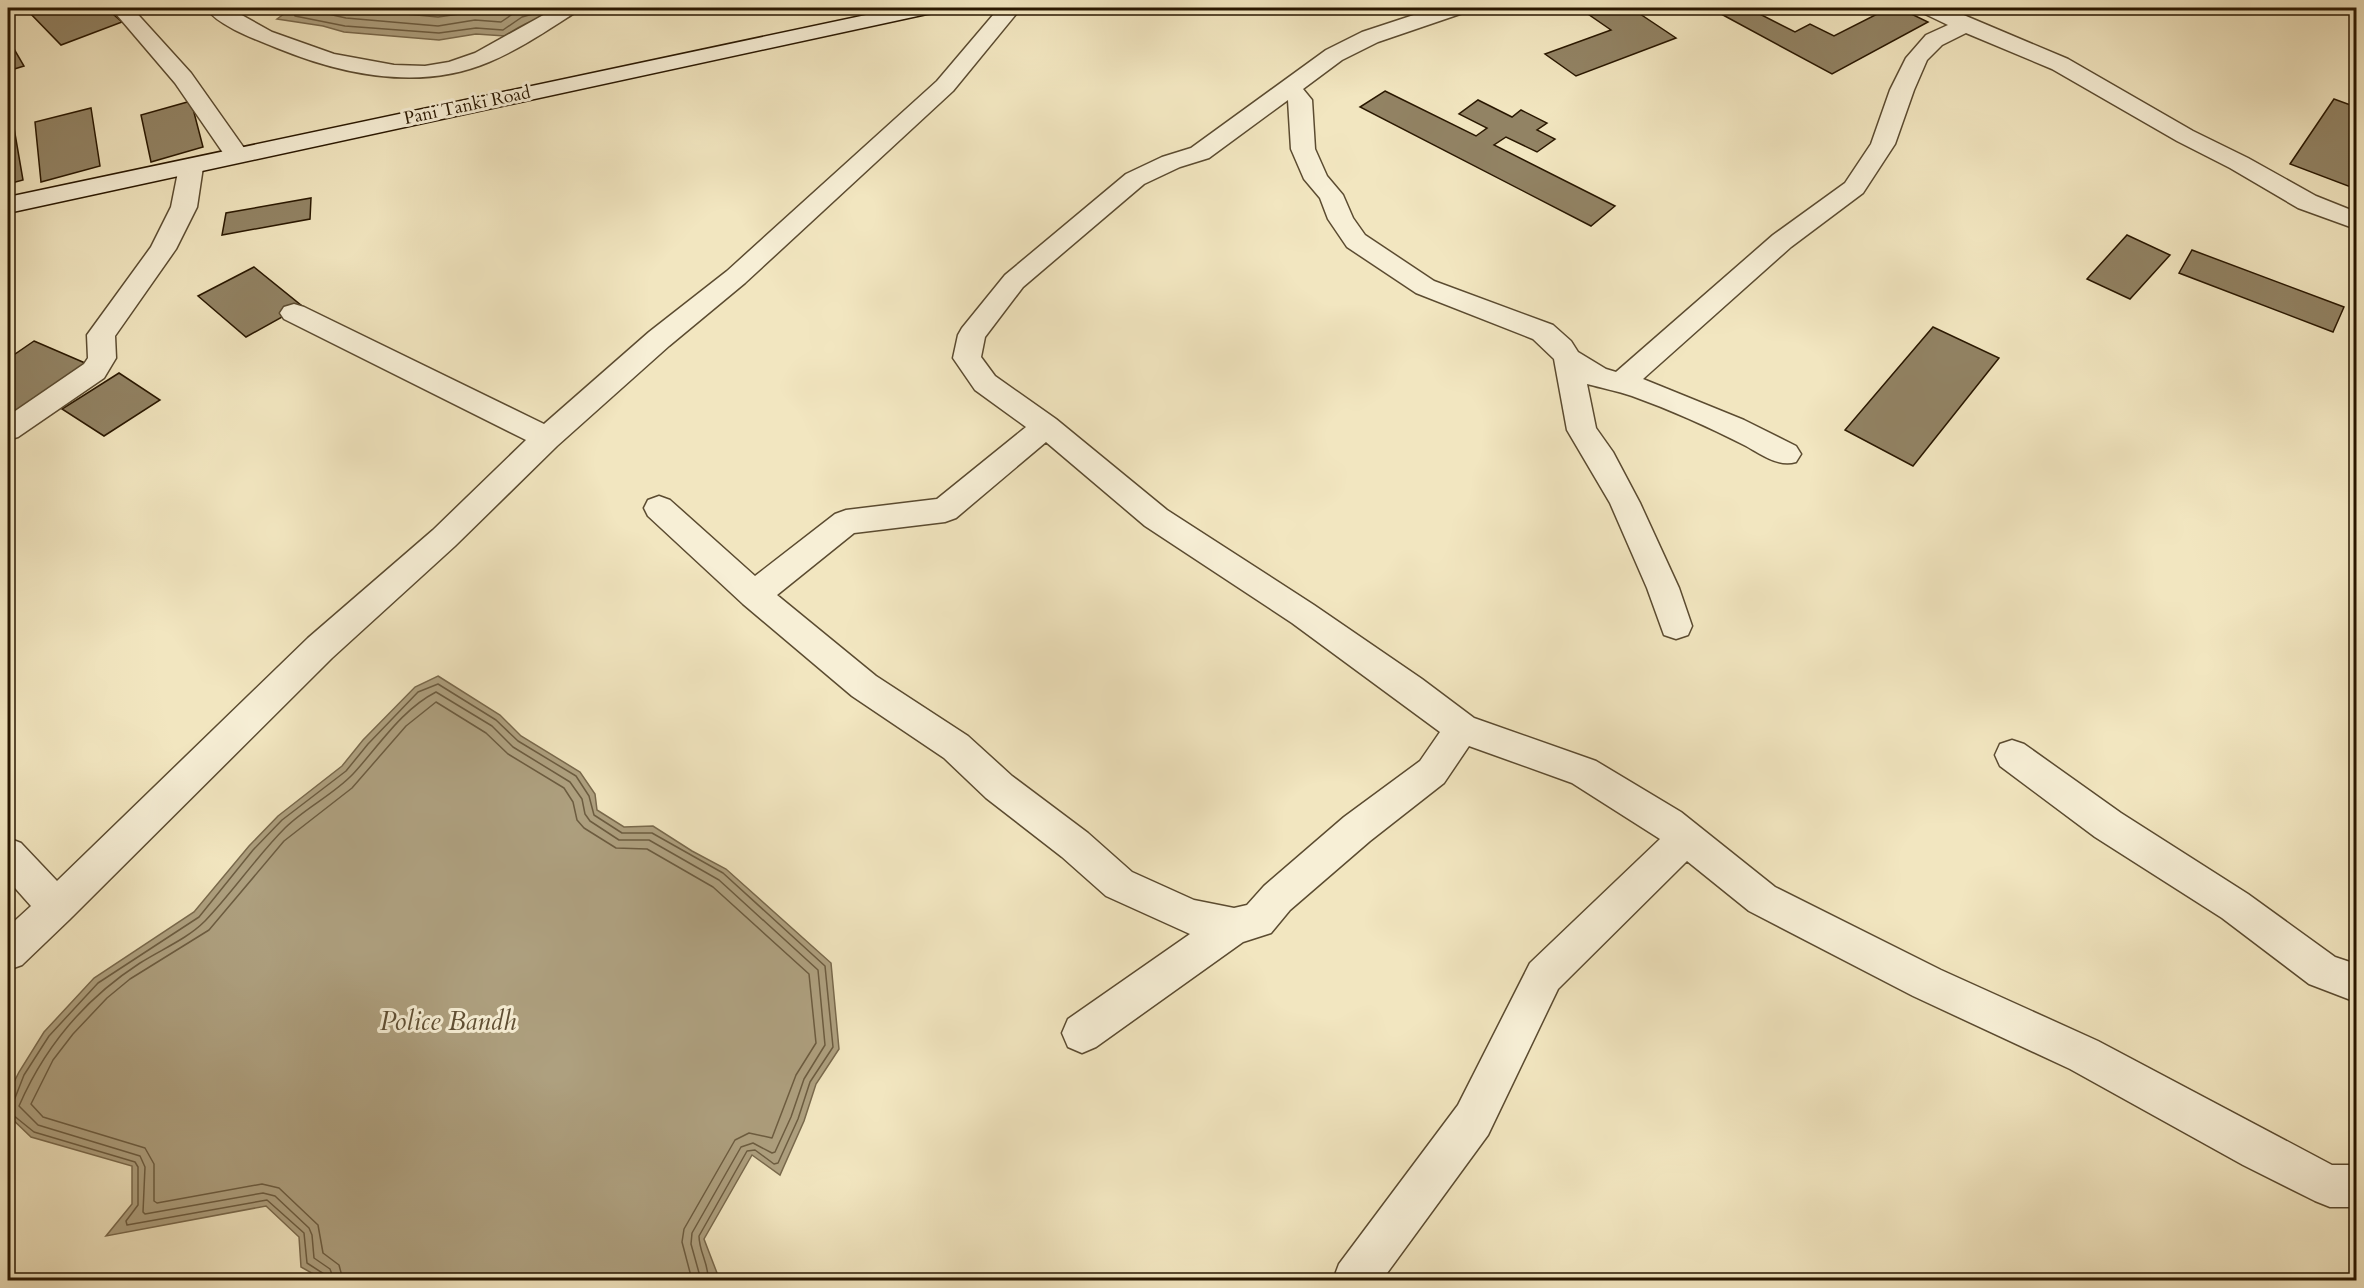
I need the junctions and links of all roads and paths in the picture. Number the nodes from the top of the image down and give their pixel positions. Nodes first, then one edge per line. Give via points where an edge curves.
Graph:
1 (121, 8) edge
2 (216, 8) edge
3 (569, 8) edge
4 (927, 8) edge
5 (1010, 8) edge
6 (1455, 8) edge
7 (1931, 8) edge
8 (1965, 25) junction
9 (1290, 87) junction
10 (237, 154) junction
11 (191, 167) junction
12 (8, 205) edge
13 (2356, 221) edge
14 (294, 313) dead end
15 (1568, 359) junction
16 (1621, 383) junction
17 (1046, 426) junction
18 (8, 430) edge
19 (547, 438) junction
20 (1786, 454) dead end
21 (659, 508) dead end
22 (754, 595) junction
23 (1676, 626) dead end
24 (1462, 729) junction
25 (2012, 755) dead end
26 (1686, 838) junction
27 (8, 855) edge
28 (57, 907) junction
29 (1234, 926) junction
30 (8, 952) edge
31 (2356, 983) edge
32 (1082, 1033) dead end
33 (2356, 1186) edge
34 (1355, 1281) edge

1 - 10 street via 183,78
2 - 3 lane via 231,20 274,40 384,72 426,72 468,63
4 - 10 street, Pani Tanki Road
5 - 19 street via 945,87 736,277
6 - 9 street via 1370,37
7 - 8 street
8 - 13 street via 2060,64 2307,202
8 - 16 street via 1934,40 1917,58 1883,144 1854,188 1782,241
9 - 15 street via 1300,100 1303,149 1316,179 1332,195 1341,219 1356,241 1425,287 1543,332
9 - 17 street via 1200,153 1135,179 1014,281 987,314 972,335 967,358 985,383
10 - 11 street, Pani Tanki Road
11 - 12 street, Pani Tanki Road
11 - 18 street via 184,207 163,249 101,335 102,358 94,371
14 - 19 street
15 - 16 street via 1597,377
15 - 23 street via 1582,430 1625,504
16 - 20 street via 1734,427
17 - 22 street via 945,510 846,522
17 - 24 street via 1156,518 1303,614
19 - 28 street via 444,538 294,672
21 - 22 street
22 - 29 street via 864,686 956,747 1119,884 1191,917
24 - 26 street via 1584,772
24 - 29 street via 1432,772 1358,829 1277,898 1258,920
25 - 31 street via 2108,825 2235,906 2323,971
26 - 33 street via 1762,899 1927,983 2084,1055 2330,1186
26 - 34 street via 1544,976 1473,1120
27 - 28 street
28 - 30 street
29 - 32 street

